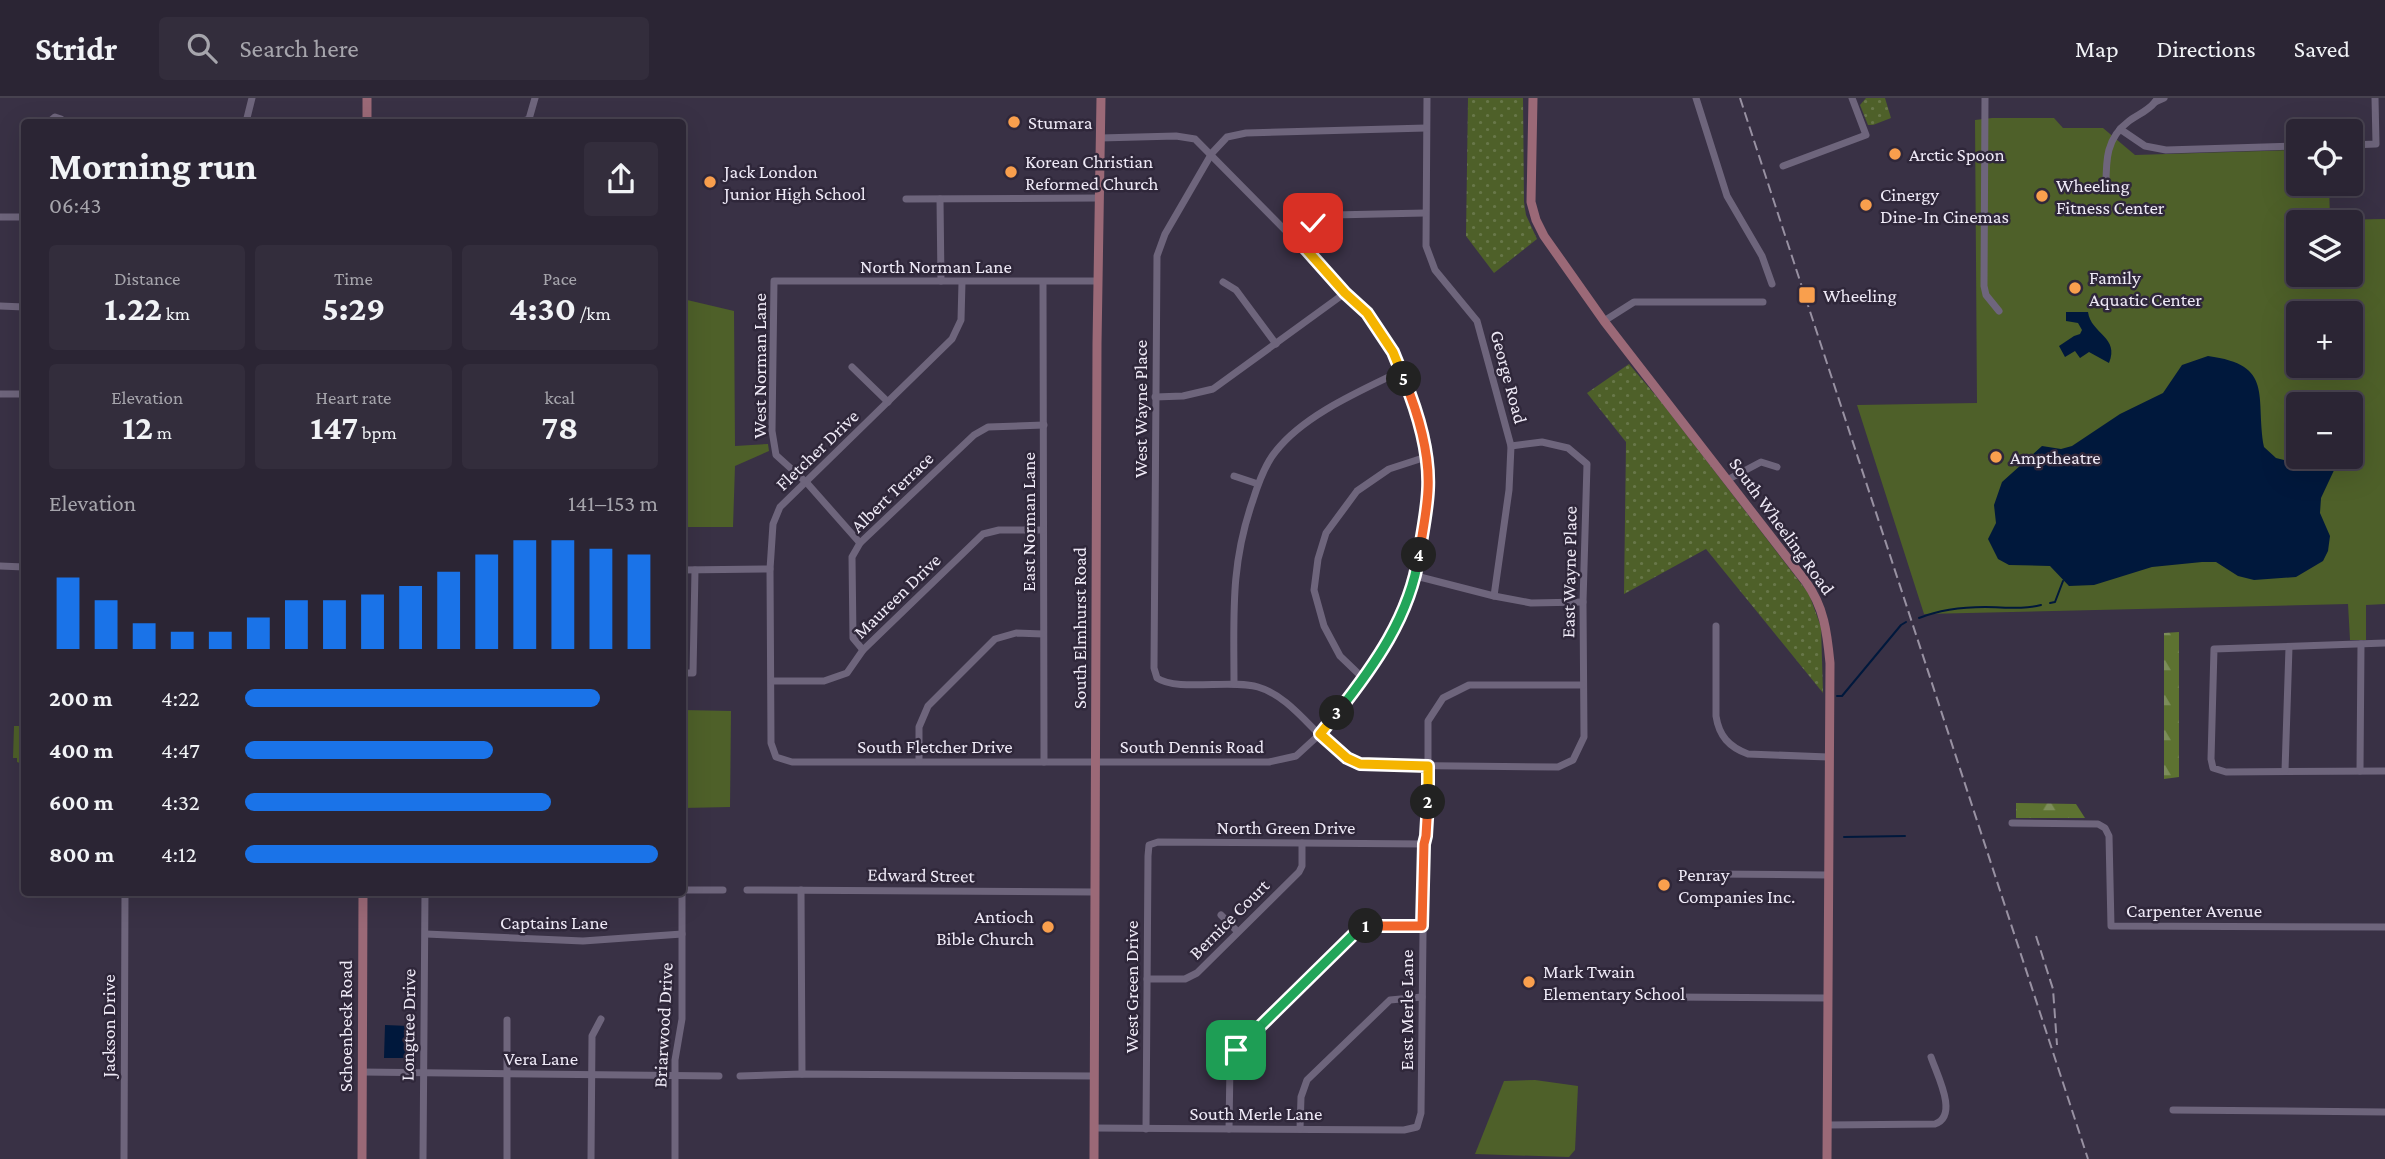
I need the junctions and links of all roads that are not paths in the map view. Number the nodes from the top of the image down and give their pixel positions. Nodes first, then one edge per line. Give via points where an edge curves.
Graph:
1 (252, 98) edge
2 (367, 98) edge
3 (534, 98) edge
4 (1101, 98) edge
5 (1427, 98) edge
6 (1533, 98) edge
7 (1696, 98) edge
8 (1852, 98) edge
9 (1985, 98) edge
10 (2164, 98) edge
11 (2375, 98) edge
12 (2156, 100) edge
13 (247, 119) edge
14 (367, 119) edge
15 (530, 119) edge
16 (1426, 128) junction
17 (2120, 129) junction
18 (1100, 138) junction
19 (2363, 144) edge
20 (2286, 146) edge
21 (1212, 153) junction
22 (1783, 166) dead end
23 (2106, 186) dead end
24 (1099, 198) junction
25 (906, 199) dead end
26 (940, 199) junction
27 (1425, 212) junction
28 (0, 217) edge
29 (21, 217) edge
30 (1296, 238) junction
31 (774, 281) joint
32 (941, 281) junction
33 (1097, 281) junction
34 (962, 282) junction
35 (1043, 282) junction
36 (1223, 282) dead end
37 (1772, 284) dead end
38 (1345, 293) junction
39 (1763, 302) dead end
40 (0, 306) edge
41 (21, 307) edge
42 (1999, 311) dead end
43 (1604, 321) junction
44 (1276, 344) junction
45 (852, 367) dead end
46 (1401, 371) junction
47 (0, 394) edge
48 (21, 394) edge
49 (1155, 397) junction
50 (888, 402) junction
51 (1044, 425) junction
52 (1511, 446) junction
53 (1426, 457) junction
54 (1777, 467) dead end
55 (1234, 476) dead end
56 (1727, 480) junction
57 (807, 484) junction
58 (1258, 484) junction
59 (1043, 530) junction
60 (860, 543) junction
61 (0, 566) edge
62 (21, 567) edge
63 (770, 569) junction
64 (686, 570) edge
65 (695, 570) junction
66 (1416, 576) junction
67 (1494, 596) junction
68 (1583, 602) junction
69 (1716, 626) dead end
70 (1042, 634) junction
71 (2385, 643) edge
72 (2361, 644) junction
73 (2289, 647) junction
74 (863, 650) junction
75 (686, 673) edge
76 (1364, 679) junction
77 (772, 681) junction
78 (1234, 684) junction
79 (1583, 685) junction
80 (1320, 734) junction
81 (776, 757) joint
82 (1828, 757) junction
83 (919, 761) junction
84 (1044, 762) junction
85 (1096, 762) junction
86 (1428, 766) junction
87 (2285, 771) junction
88 (2360, 771) junction
89 (2385, 771) edge
90 (2012, 823) dead end
91 (1302, 843) junction
92 (1424, 844) junction
93 (1149, 845) joint
94 (1713, 874) dead end
95 (1827, 875) junction
96 (723, 890) dead end
97 (747, 890) dead end
98 (801, 890) junction
99 (686, 891) edge
100 (1094, 892) junction
101 (125, 896) edge
102 (363, 896) edge
103 (425, 896) edge
104 (682, 896) edge
105 (1221, 915) dead end
106 (1422, 926) junction
107 (2385, 927) edge
108 (1237, 931) junction
109 (426, 934) junction
110 (682, 934) junction
111 (1147, 979) junction
112 (1422, 997) junction
113 (1671, 997) dead end
114 (1827, 998) junction
115 (601, 1019) dead end
116 (507, 1020) dead end
117 (1931, 1057) dead end
118 (362, 1072) junction
119 (423, 1073) junction
120 (508, 1074) junction
121 (591, 1074) junction
122 (675, 1074) junction
123 (802, 1074) junction
124 (719, 1076) dead end
125 (740, 1076) dead end
126 (1094, 1076) junction
127 (2172, 1110) dead end
128 (2385, 1112) edge
129 (1828, 1125) junction
130 (1416, 1127) joint
131 (1094, 1128) junction
132 (1146, 1129) junction
133 (1229, 1129) junction
134 (1300, 1129) junction
135 (124, 1159) edge
136 (362, 1159) edge
137 (423, 1159) edge
138 (507, 1159) edge
139 (590, 1159) edge
140 (675, 1159) edge
141 (1094, 1159) edge
142 (1827, 1159) edge

1 - 13 street
2 - 14 main road
3 - 15 street
4 - 18 main road, South Elmhurst Road
5 - 16 street, George Road
6 - 43 main road, South Wheeling Road via 1531,202 1536,220
7 - 37 street via 1727,195 1762,256
8 - 22 street via 1866,135
9 - 42 street via 1984,286
10 - 12 street
11 - 19 street via 2376,144
12 - 17 street
16 - 21 street via 1247,133 1227,137
16 - 27 street, George Road
17 - 20 street via 2144,146 2166,150
17 - 23 street via 2107,153
18 - 21 street, South Dennis Road via 1176,136 1195,139
18 - 24 main road, South Elmhurst Road
21 - 30 street, South Dennis Road
21 - 49 street, West Wayne Place via 1157,256
24 - 26 street
24 - 33 main road, South Elmhurst Road
25 - 26 street
26 - 32 street
27 - 30 street via 1333,215 1313,223
27 - 52 street, George Road via 1426,246 1435,270 1477,321
28 - 29 street
30 - 38 street, South Dennis Road
31 - 32 street, North Norman Lane
31 - 57 street, West Norman Lane via 772,431 776,455
32 - 34 street, North Norman Lane
33 - 35 street, North Norman Lane
33 - 85 main road, South Elmhurst Road
34 - 35 street, North Norman Lane
34 - 50 street, Fletcher Drive via 961,320 952,339
35 - 51 street, East Norman Lane
36 - 44 street via 1236,290
38 - 44 street
38 - 46 street, South Dennis Road via 1367,313
39 - 43 street via 1643,301
40 - 41 street
43 - 56 main road, South Wheeling Road
44 - 49 street via 1213,389
45 - 50 street
46 - 53 street, South Dennis Road via 1416,407
46 - 58 street via 1312,418 1275,452
47 - 48 street
49 - 78 street, West Wayne Place via 1154,668 1157,678 1171,684
50 - 57 street, Fletcher Drive
51 - 59 street, East Norman Lane
51 - 60 street, Albert Terrace via 988,427 974,435
52 - 67 street, George Road
52 - 68 street, East Wayne Place via 1542,442 1568,448 1587,464
53 - 66 street, South Dennis Road via 1428,489
53 - 76 street via 1389,469 1357,491 1326,533 1318,559 1314,590 1324,626 1340,656
54 - 56 street via 1761,462
55 - 58 street
56 - 82 main road, South Wheeling Road via 1810,588 1824,615 1830,663
57 - 60 street, West Norman Lane
57 - 63 street, Fletcher Drive via 780,507 773,524
58 - 78 street via 1241,533 1233,589
59 - 70 street, East Norman Lane
59 - 74 street, Maureen Drive via 983,534
60 - 74 street, Albert Terrace via 852,557 853,638
61 - 62 street
63 - 65 street
63 - 77 street, Fletcher Drive
64 - 65 street
65 - 75 street via 693,673
66 - 67 street
66 - 76 street, South Dennis Road via 1394,632
67 - 68 street via 1531,603
68 - 79 street, East Wayne Place
69 - 82 street via 1716,716 1726,742 1748,754
70 - 83 street via 1016,633 995,639 928,706 919,727
70 - 84 street, East Norman Lane
71 - 72 street
72 - 73 street
72 - 88 street
73 - 87 street
73 - 87 street via 2214,649 2213,768
74 - 77 street, Maureen Drive via 847,673 824,681
76 - 80 street, South Dennis Road
77 - 81 street, Fletcher Drive via 771,743
78 - 80 street via 1257,686 1278,695
79 - 86 street, East Merle Lane via 1469,685 1443,698 1429,721
79 - 86 street, East Wayne Place via 1584,737 1573,760 1558,767
80 - 85 street, South Dennis Road via 1296,756 1277,762
80 - 86 street via 1360,764
81 - 83 street, South Fletcher Drive via 792,762
82 - 95 main road, South Wheeling Road
83 - 84 street, South Fletcher Drive
84 - 85 street, South Fletcher Drive
85 - 100 main road, South Elmhurst Road
86 - 92 street, East Merle Lane
87 - 88 street
88 - 89 street
90 - 107 street, Carpenter Avenue via 2098,824 2105,828 2109,836 2111,926
91 - 92 street, North Green Drive
91 - 93 street, North Green Drive
91 - 108 street, Bernice Court via 1299,872
92 - 106 street, East Merle Lane
93 - 111 street, West Green Drive
94 - 95 street
95 - 114 main road, South Wheeling Road
96 - 99 street
97 - 98 street, Edward Street
98 - 100 street, Edward Street
98 - 123 street
100 - 126 main road, South Elmhurst Road
101 - 135 street, Jackson Drive
102 - 118 main road, Schoenbeck Road
103 - 109 street, Longtree Drive
104 - 110 street, Briarwood Drive
105 - 108 street
106 - 112 street, East Merle Lane
106 - 133 street via 1362,928 1239,1046 1230,1064
108 - 111 street, Bernice Court via 1190,978
109 - 110 street, Captains Lane via 583,941
109 - 119 street, Longtree Drive
110 - 122 street, Briarwood Drive via 682,1019
111 - 132 street, West Green Drive
112 - 130 street, East Merle Lane via 1421,1113
112 - 134 street via 1390,1000 1307,1080 1301,1097
113 - 114 street
114 - 129 main road, South Wheeling Road
115 - 121 street via 592,1035
116 - 120 street
117 - 129 street via 1947,1106 1941,1122
118 - 119 street, Vera Lane
118 - 136 main road, Schoenbeck Road
119 - 120 street, Vera Lane
119 - 137 street, Longtree Drive
120 - 121 street, Vera Lane
120 - 138 street
121 - 122 street, Vera Lane
121 - 139 street
122 - 124 street, Vera Lane
122 - 140 street, Briarwood Drive
123 - 125 street
123 - 126 street
126 - 131 main road, South Elmhurst Road
127 - 128 street
129 - 142 main road, South Wheeling Road
130 - 134 street, South Merle Lane
131 - 132 street, South Merle Lane
131 - 141 main road, South Elmhurst Road
132 - 133 street, South Merle Lane
133 - 134 street, South Merle Lane

